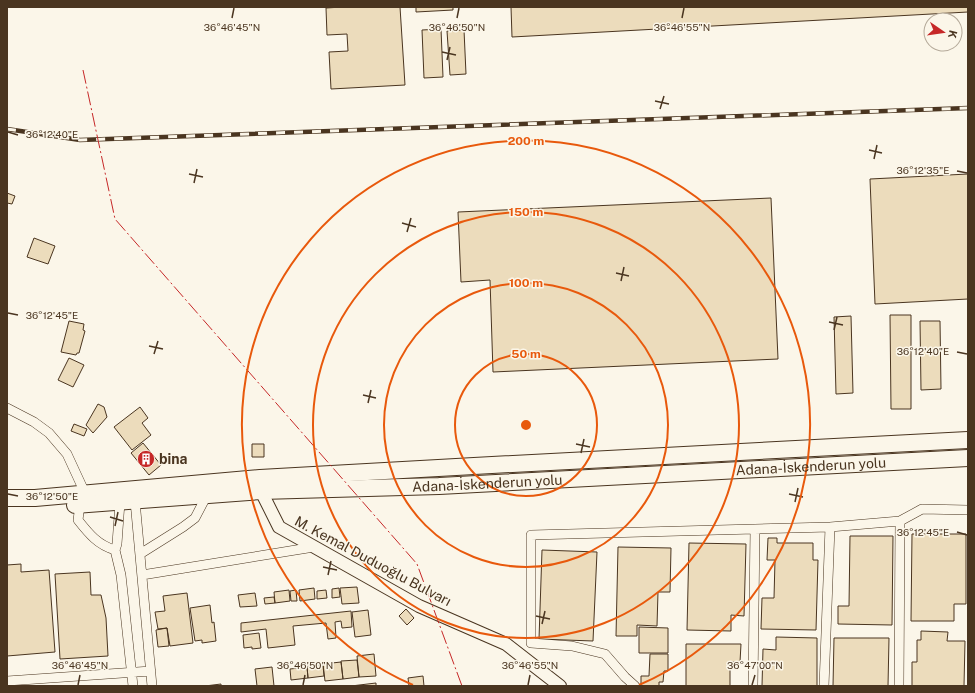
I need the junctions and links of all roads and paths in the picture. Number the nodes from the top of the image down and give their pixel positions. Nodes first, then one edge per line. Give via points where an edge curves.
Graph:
1 (7, 408) edge
2 (968, 440) edge
3 (968, 458) edge
4 (260, 484) junction
5 (207, 495) junction
6 (7, 498) edge
7 (83, 499) junction
8 (127, 501) junction
9 (7, 508) edge
10 (968, 510) edge
11 (900, 521) junction
12 (830, 526) junction
13 (755, 529) junction
14 (314, 547) junction
15 (115, 550) junction
16 (140, 554) junction
17 (142, 575) junction
18 (150, 671) junction
19 (131, 672) junction
20 (7, 681) edge
21 (133, 686) edge
22 (152, 686) edge
23 (560, 686) edge
24 (635, 686) edge
25 (753, 686) edge
26 (824, 686) edge
27 (899, 686) edge

1 - 7 street via 49,433 66,454
2 - 4 highway via 439,467
3 - 4 highway, Adana-İskenderun yolu via 439,486
4 - 5 highway, Adana-İskenderun yolu
4 - 7 highway
4 - 14 street, M. Kemal Duduoğlu Bulvarı via 278,527
5 - 8 highway, Adana-İskenderun yolu
5 - 16 street via 195,518
6 - 7 highway
7 - 8 highway, Adana-İskenderun yolu
7 - 9 highway, Adana-İskenderun yolu via 39,508
7 - 15 street via 78,520 92,537
8 - 15 street
8 - 16 street
10 - 11 street via 922,509
11 - 12 street
11 - 27 street
12 - 13 street
12 - 26 street
13 - 24 street via 531,535 532,643 572,646 605,654
13 - 25 street
14 - 17 street
14 - 23 street, M. Kemal Duduoğlu Bulvarı via 419,606 506,644
15 - 19 street via 121,575
16 - 17 street
17 - 18 street
18 - 19 street
18 - 22 street
19 - 20 street
19 - 21 street

